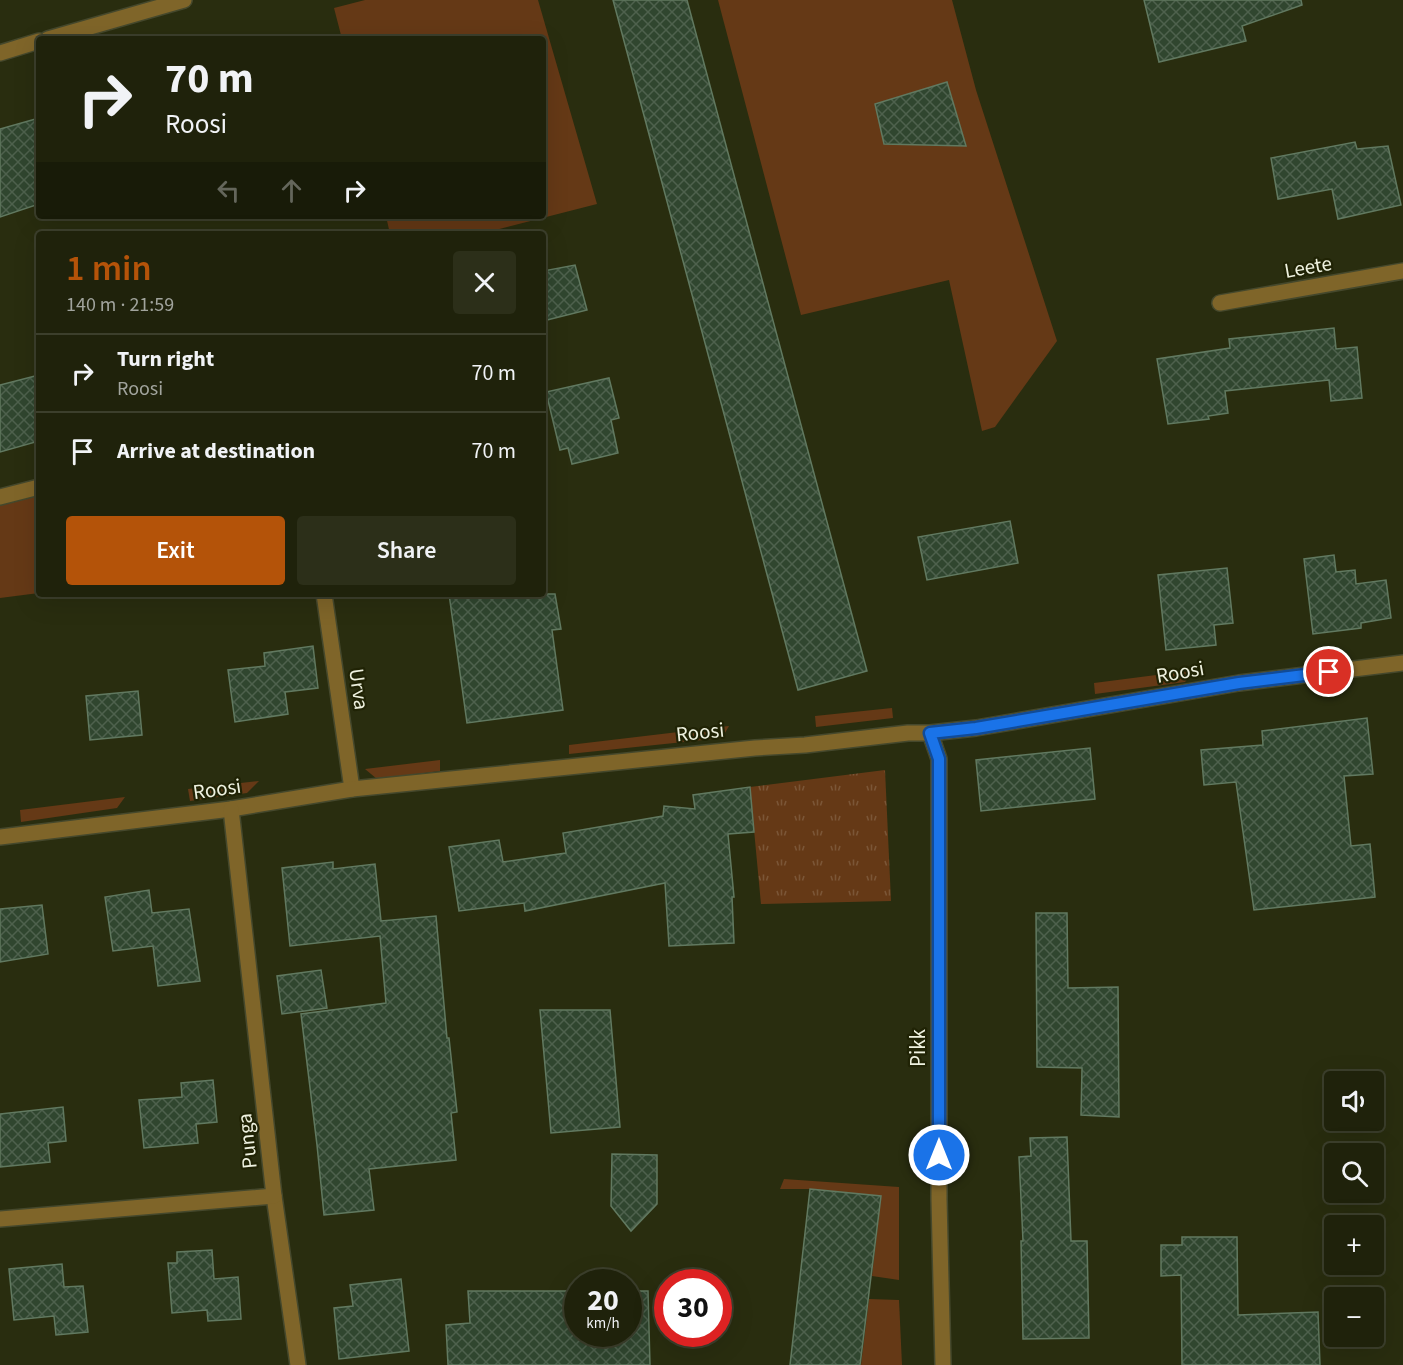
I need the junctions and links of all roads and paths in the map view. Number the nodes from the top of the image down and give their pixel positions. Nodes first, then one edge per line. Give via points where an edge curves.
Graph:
1 (184, 0) edge
2 (58, 36) edge
3 (36, 43) edge
4 (0, 53) edge
5 (1403, 271) edge
6 (1221, 303) dead end
7 (36, 488) edge
8 (0, 497) edge
9 (324, 597) edge
10 (1403, 663) edge
11 (930, 733) junction
12 (352, 789) junction
13 (231, 808) junction
14 (0, 837) edge
15 (274, 1196) junction
16 (0, 1220) edge
17 (298, 1365) edge
18 (943, 1365) edge

1 - 2 street
3 - 4 street
5 - 6 street, Leete
7 - 8 street
9 - 12 street, Urva
10 - 11 street, Roosi via 1239,683
11 - 12 street, Roosi
11 - 18 street, Pikk via 939,759
12 - 13 street, Roosi
13 - 14 street, Roosi
13 - 15 street, Punga
15 - 16 street, Punga
15 - 17 street

